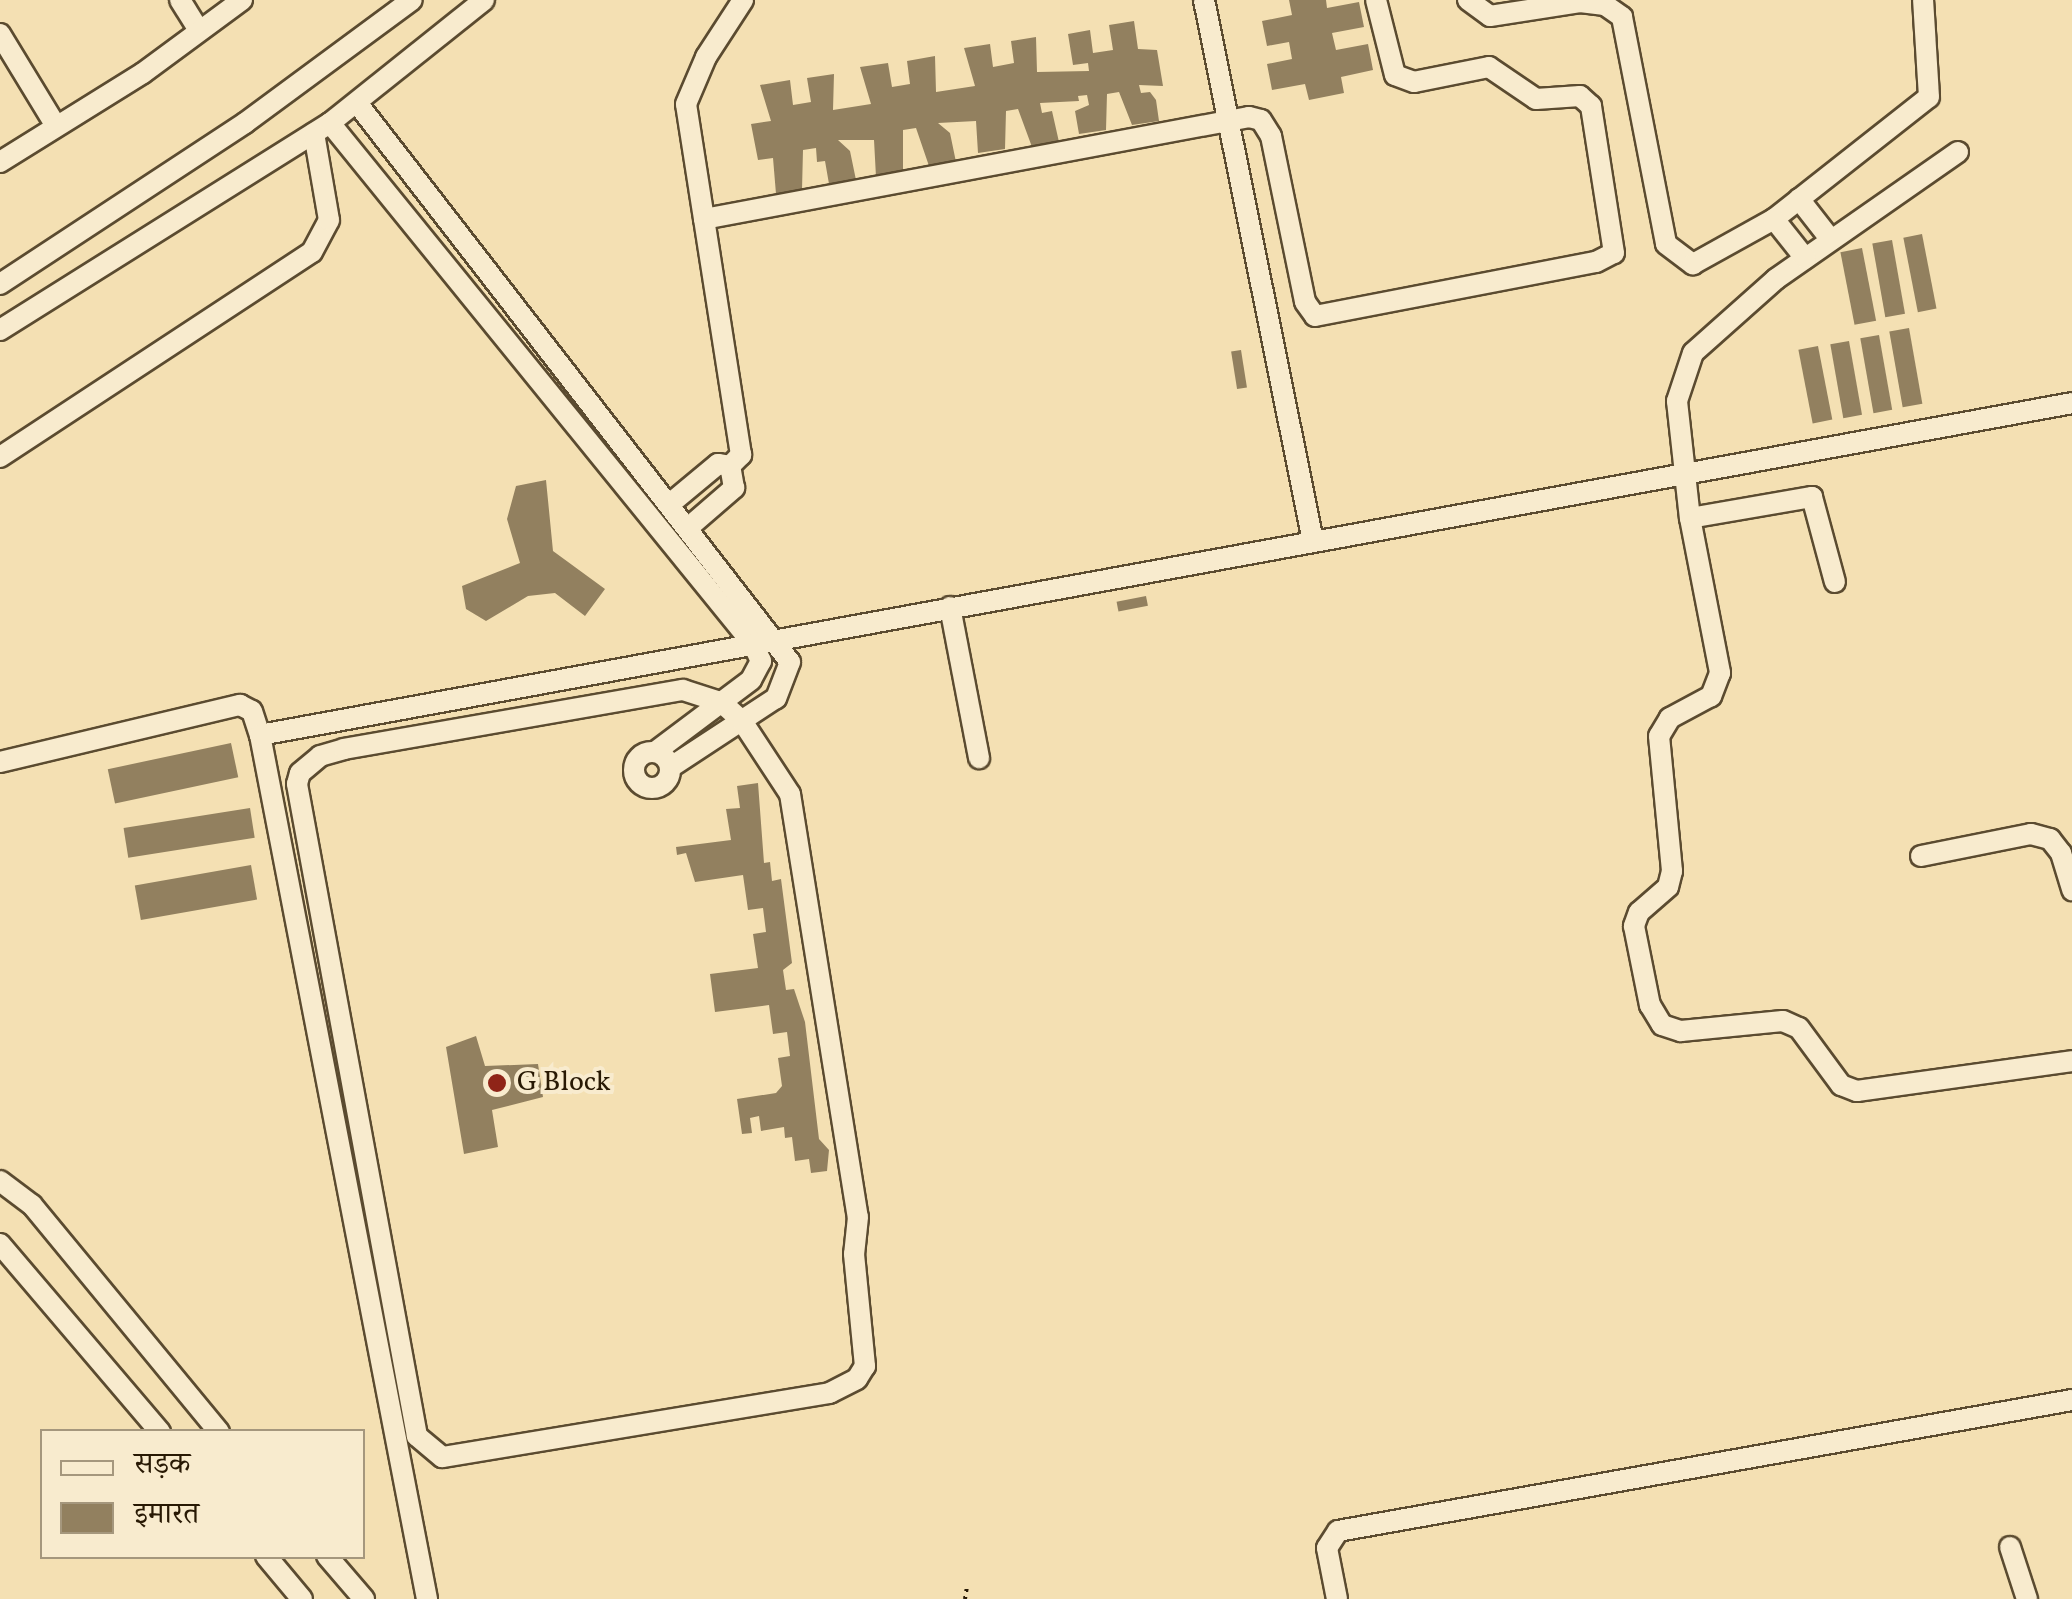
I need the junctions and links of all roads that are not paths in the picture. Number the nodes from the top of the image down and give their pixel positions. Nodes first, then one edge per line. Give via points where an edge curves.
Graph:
1 (180, 0) edge
2 (242, 0) edge
3 (412, 0) edge
4 (484, 0) edge
5 (743, 0) edge
6 (1204, 0) edge
7 (1376, 0) edge
8 (1468, 0) edge
9 (1923, 0) edge
10 (199, 30) junction
11 (0, 34) edge
12 (357, 102) junction
13 (1225, 122) junction
14 (56, 126) junction
15 (322, 128) junction
16 (1958, 152) dead end
17 (3, 153) edge
18 (1799, 199) junction
19 (704, 218) junction
20 (1774, 218) junction
21 (1831, 240) junction
22 (1805, 258) junction
23 (0, 284) edge
24 (0, 330) edge
25 (2072, 402) edge
26 (0, 457) edge
27 (730, 466) junction
28 (1683, 474) junction
29 (670, 503) junction
30 (1690, 517) junction
31 (689, 527) junction
32 (1313, 541) junction
33 (1835, 582) dead end
34 (950, 607) junction
35 (776, 638) junction
36 (753, 644) junction
37 (721, 702) junction
38 (742, 720) junction
39 (260, 735) junction
40 (655, 752) junction
41 (979, 758) dead end
42 (0, 762) edge
43 (670, 767) junction
44 (1921, 856) dead end
45 (2072, 890) edge
46 (2072, 1061) edge
47 (0, 1181) edge
48 (0, 1244) edge
49 (2072, 1400) edge
50 (157, 1429) edge
51 (217, 1429) edge
52 (2010, 1548) dead end
53 (269, 1559) edge
54 (330, 1559) edge
55 (302, 1599) edge
56 (364, 1599) edge
57 (427, 1599) edge
58 (1338, 1599) edge
59 (2027, 1599) edge

1 - 10 street
2 - 10 street
3 - 23 street via 245,123
4 - 12 street
5 - 19 street via 706,57 686,104
6 - 13 street
7 - 13 street via 1396,74 1414,82 1489,67 1536,100 1580,96 1592,106 1614,253 1596,262 1316,316 1305,302 1271,136 1261,120
8 - 20 street via 1490,16 1580,2 1606,5 1622,16 1666,244 1676,256 1706,262
9 - 18 street via 1929,96
10 - 14 street
11 - 14 street
12 - 15 street
12 - 29 street
13 - 19 street
13 - 32 street
14 - 17 street
15 - 24 street
15 - 26 street via 329,220 312,252
15 - 36 street
16 - 21 street
18 - 20 street
18 - 21 street
19 - 27 street via 741,455
20 - 22 street
21 - 22 street
22 - 28 street via 1693,352 1677,401
25 - 28 street
27 - 29 street via 718,464
27 - 31 street via 734,488
28 - 30 street
28 - 32 street
29 - 31 street
30 - 33 street via 1812,497
30 - 46 street via 1720,673 1711,696 1670,718 1659,736 1672,871 1668,888 1639,912 1634,926 1650,1005 1662,1025 1681,1031 1784,1022 1800,1028 1842,1085 1857,1091
31 - 35 street
32 - 34 street
34 - 35 street
34 - 41 street
35 - 36 street
35 - 38 street via 790,662 787,680 776,698
36 - 37 street via 761,662 756,675
36 - 39 street
37 - 38 street
37 - 38 street via 682,690 344,749 320,756 300,773 417,1436 442,1457 830,1394 865,1366 854,1254 858,1217 790,794
37 - 40 street
38 - 43 street
39 - 42 street via 252,712 240,705
39 - 57 street
40 - 43 street
40 - 43 street via 635,763 637,781 659,788
44 - 45 street via 2031,834 2050,839 2061,852
47 - 51 street via 32,1205
48 - 50 street
49 - 58 street via 1338,1531 1327,1548
52 - 59 street
53 - 55 street
54 - 56 street

